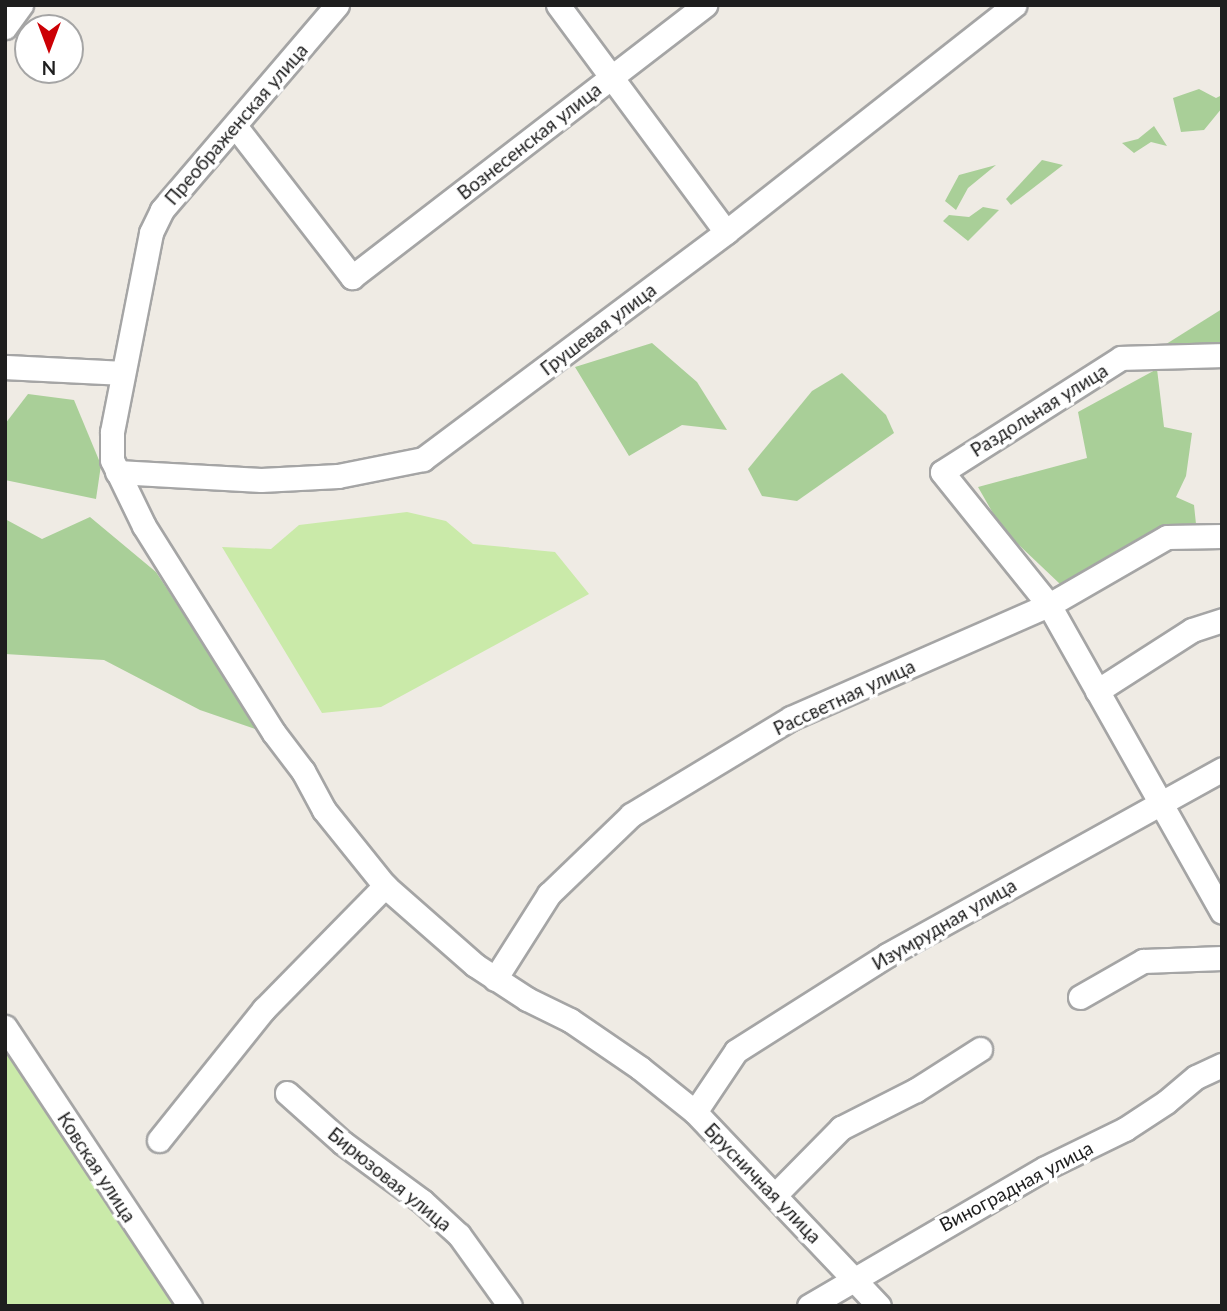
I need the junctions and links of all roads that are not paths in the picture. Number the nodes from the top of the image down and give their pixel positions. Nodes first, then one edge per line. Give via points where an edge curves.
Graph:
1 (22, 5) edge
2 (337, 5) edge
3 (558, 5) edge
4 (705, 5) edge
5 (1014, 5) edge
6 (5, 27) edge
7 (612, 78) junction
8 (236, 127) junction
9 (726, 232) junction
10 (1222, 355) edge
11 (5, 367) edge
12 (123, 373) junction
13 (117, 472) junction
14 (1222, 536) edge
15 (1049, 605) junction
16 (1222, 620) edge
17 (1097, 691) junction
18 (1222, 769) edge
19 (1160, 801) junction
20 (385, 886) junction
21 (1222, 912) edge
22 (1222, 958) edge
23 (495, 979) junction
24 (1080, 997) dead end
25 (5, 1027) edge
26 (979, 1049) dead end
27 (1222, 1065) edge
28 (287, 1093) dead end
29 (695, 1112) junction
30 (159, 1140) dead end
31 (776, 1194) junction
32 (854, 1278) junction
33 (190, 1306) edge
34 (510, 1306) edge
35 (809, 1306) edge
36 (879, 1306) edge

1 - 6 street
2 - 8 street, Преображенская улица
3 - 7 street
4 - 7 street, Вознесенская улица
5 - 9 street, Грушевая улица
7 - 8 street, Вознесенская улица via 352,277
7 - 9 street
8 - 12 street, Преображенская улица via 162,210 151,233
9 - 13 street, Грушевая улица via 423,459 338,476 261,480
10 - 15 street, Раздольная улица via 1121,358 942,472
11 - 12 street
12 - 13 street, Преображенская улица via 111,432 111,460
13 - 20 street, Преображенская улица via 144,526 274,733 331,820
14 - 15 street, Рассветная улица via 1167,537
15 - 17 street
15 - 23 street, Рассветная улица via 790,718 631,815 549,894
16 - 17 street via 1192,630
17 - 19 street
18 - 19 street, Изумрудная улица
19 - 21 street
19 - 29 street, Изумрудная улица via 887,955 736,1051
20 - 23 street, Брусничная улица
20 - 30 street via 264,1009
22 - 24 street via 1143,961
23 - 29 street, Брусничная улица via 569,1020
25 - 33 street, Ковская улица
26 - 31 street via 916,1090 841,1128
27 - 32 street, Виноградная улица via 1196,1077 1125,1129 1045,1168
28 - 34 street, Бирюзовая улица via 459,1235
29 - 31 street, Брусничная улица
31 - 32 street, Брусничная улица
32 - 35 street, Виноградная улица
32 - 36 street, Брусничная улица

